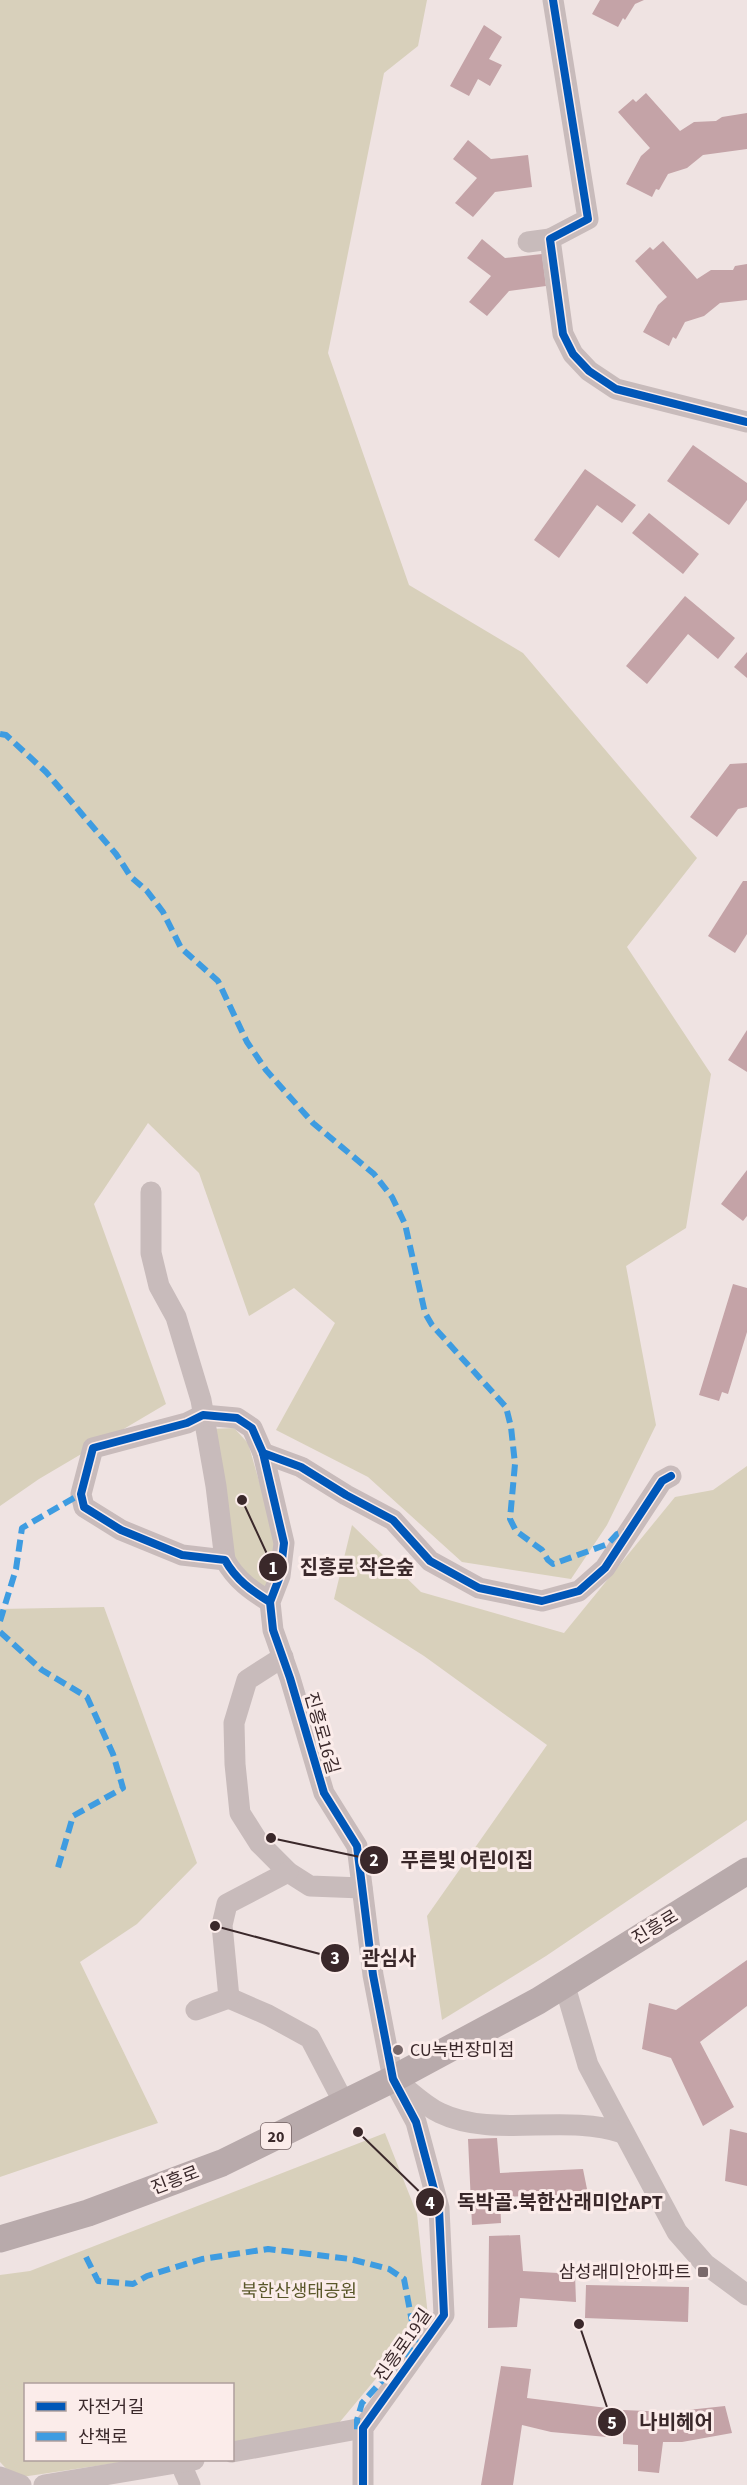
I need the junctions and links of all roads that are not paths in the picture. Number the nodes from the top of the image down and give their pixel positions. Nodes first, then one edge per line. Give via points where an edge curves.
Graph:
1 (554, 0) edge
2 (550, 239) junction
3 (528, 242) dead end
4 (747, 422) edge
5 (150, 1192) dead end
6 (203, 1415) junction
7 (263, 1453) junction
8 (670, 1476) dead end
9 (225, 1560) junction
10 (270, 1602) junction
11 (283, 1657) junction
12 (747, 1871) edge
13 (288, 1872) junction
14 (362, 1888) junction
15 (564, 1983) junction
16 (229, 1998) junction
17 (196, 2010) dead end
18 (393, 2079) junction
19 (344, 2103) junction
20 (623, 2133) junction
21 (0, 2240) edge
22 (747, 2295) edge
23 (363, 2428) junction
24 (234, 2452) edge
25 (187, 2461) edge
26 (56, 2484) edge
27 (190, 2485) edge
28 (363, 2485) edge

1 - 2 street via 588,219
2 - 3 street
2 - 4 street via 563,334 573,354 589,371 616,389
5 - 6 street via 151,1253 159,1286 177,1317
6 - 7 street via 237,1418 252,1428
6 - 9 street
6 - 9 street via 187,1423 93,1448 81,1494 84,1506 121,1530 182,1555
7 - 8 street via 301,1467 393,1520 430,1560 479,1588 542,1600 579,1591 605,1568 662,1481
7 - 10 street via 284,1542 280,1576
9 - 10 street via 233,1574
10 - 11 street, 진흥로16길 via 273,1630
11 - 13 street via 247,1680 234,1723 240,1813 259,1844
11 - 14 street, 진흥로16길 via 324,1793 357,1846
12 - 15 main road, 진흥로
13 - 14 street via 310,1886
13 - 16 street via 227,1904 222,1925
14 - 18 street, 진흥로16길 via 373,1975
15 - 18 main road, 진흥로 / 20
15 - 20 street via 588,2065
16 - 17 street
16 - 19 street via 310,2037
18 - 19 main road, 진흥로 / 20
18 - 20 street via 439,2113 467,2122 580,2125
18 - 23 street, 진흥로19길 via 416,2122 439,2208 444,2315
19 - 21 main road, 진흥로 / 20 via 222,2163 88,2213
20 - 22 street via 677,2232 705,2264
23 - 24 street
23 - 28 street
25 - 26 street
25 - 27 street

